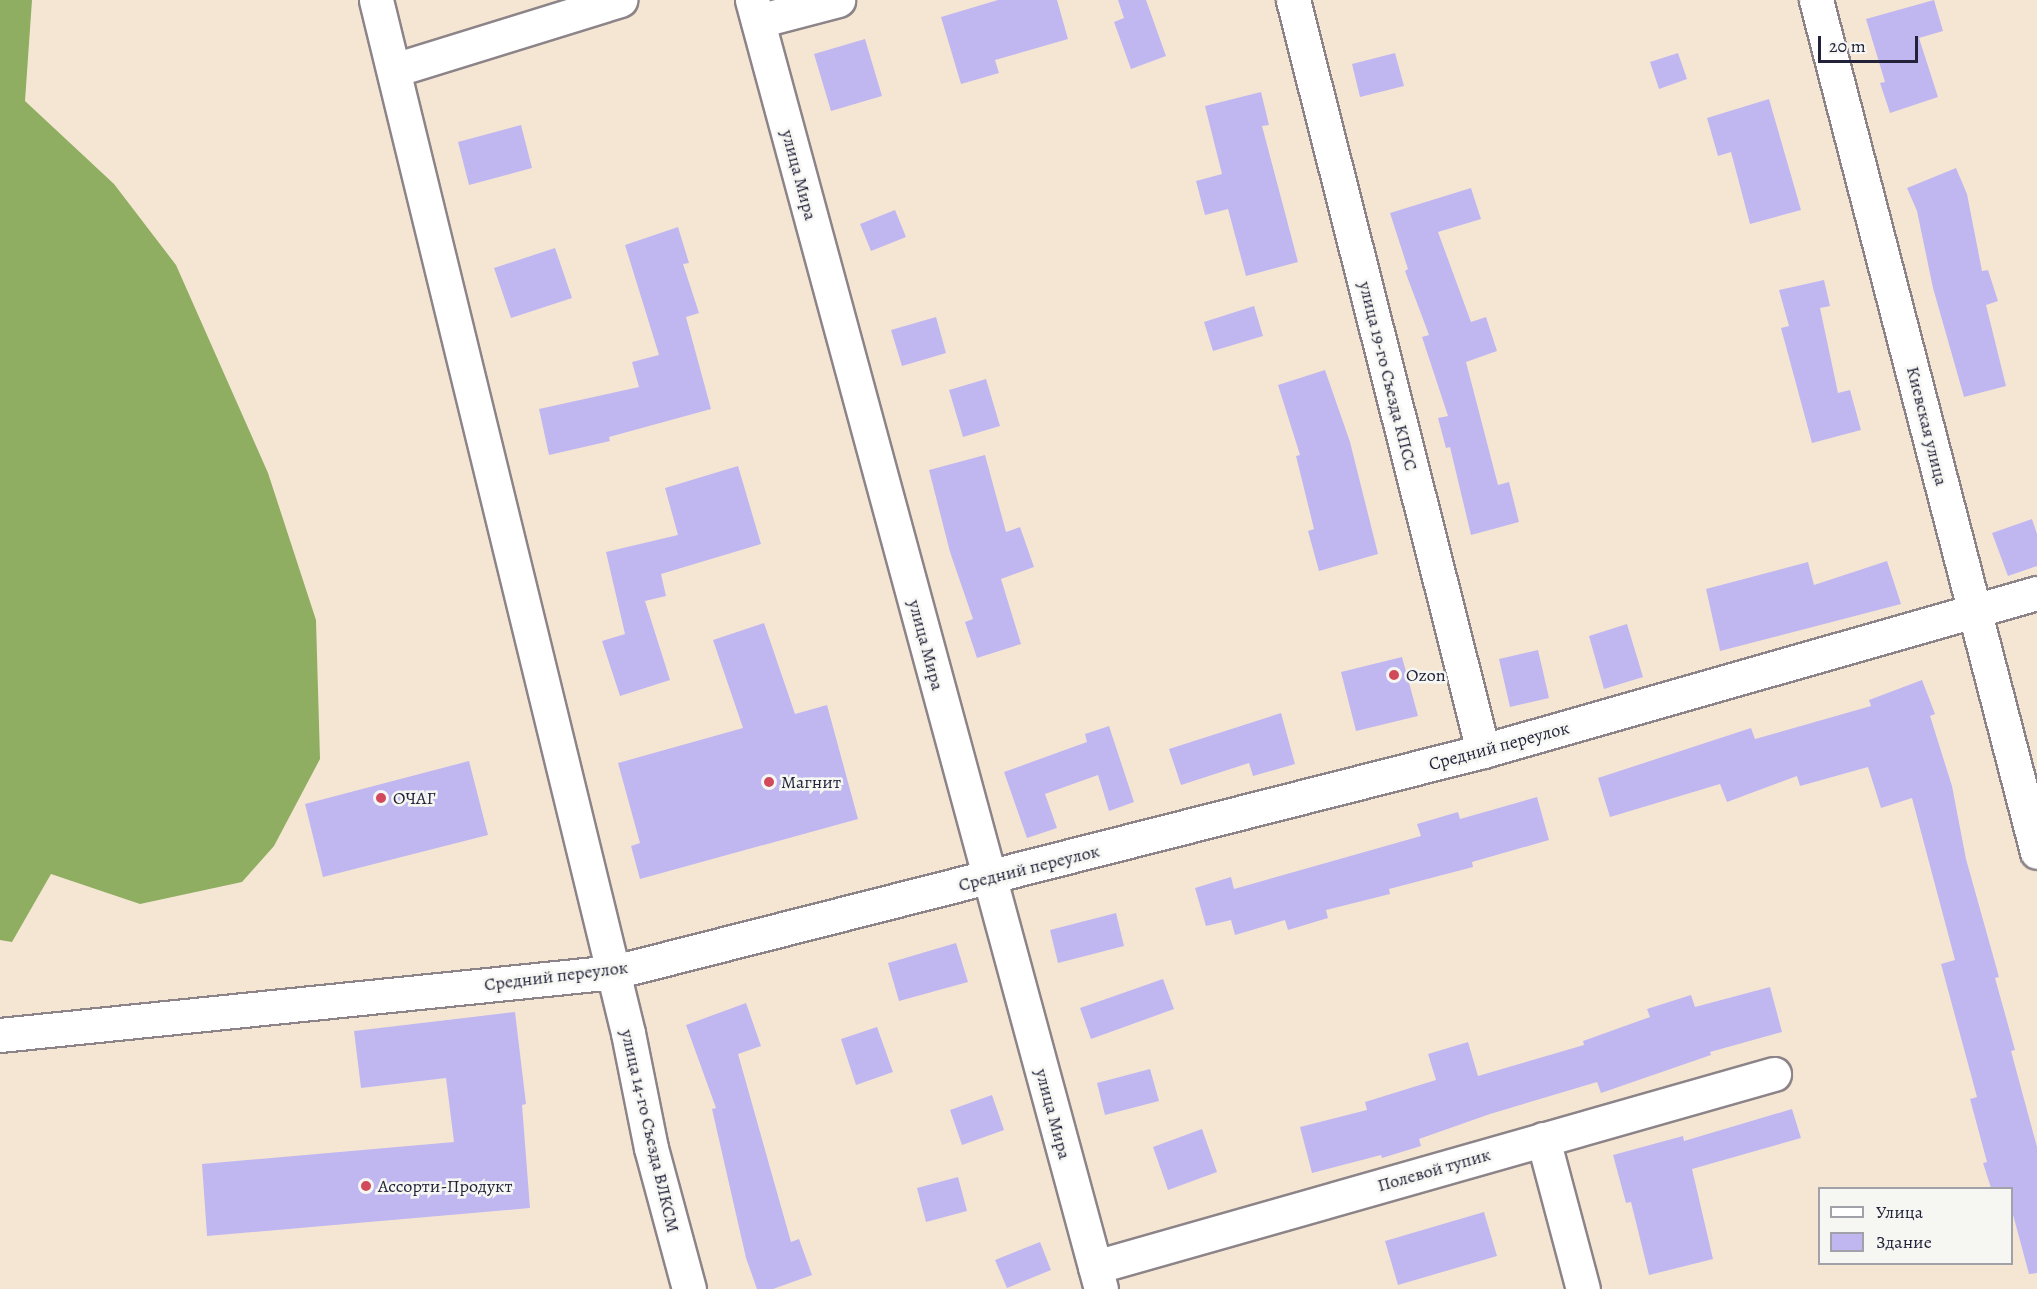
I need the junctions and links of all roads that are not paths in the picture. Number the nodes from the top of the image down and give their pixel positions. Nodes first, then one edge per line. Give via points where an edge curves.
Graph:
1 (376, 0) edge
2 (620, 0) edge
3 (838, 0) edge
4 (1293, 0) edge
5 (1816, 0) edge
6 (755, 11) edge
7 (394, 70) junction
8 (2037, 593) edge
9 (1974, 610) junction
10 (1483, 752) junction
11 (2037, 852) edge
12 (990, 879) junction
13 (614, 972) junction
14 (0, 1035) edge
15 (1774, 1074) dead end
16 (1543, 1139) junction
17 (1098, 1278) edge
18 (689, 1289) edge
19 (1583, 1289) edge

1 - 7 street, улица 14-го Съезда ВЛКСМ
2 - 7 street
3 - 6 street
4 - 10 street, улица 19-го Съезда КПСС
5 - 9 street, Киевская улица
6 - 12 street, улица Мира
7 - 13 street, улица 14-го Съезда ВЛКСМ
8 - 9 street, Средний переулок
9 - 10 street, Средний переулок
9 - 11 street, Киевская улица
10 - 12 street, Средний переулок
12 - 13 street, Средний переулок
12 - 17 street, улица Мира
13 - 14 street, Средний переулок
13 - 18 street, улица 14-го Съезда ВЛКСМ via 651,1148
15 - 16 street, Полевой тупик
16 - 17 street, Полевой тупик
16 - 19 street

